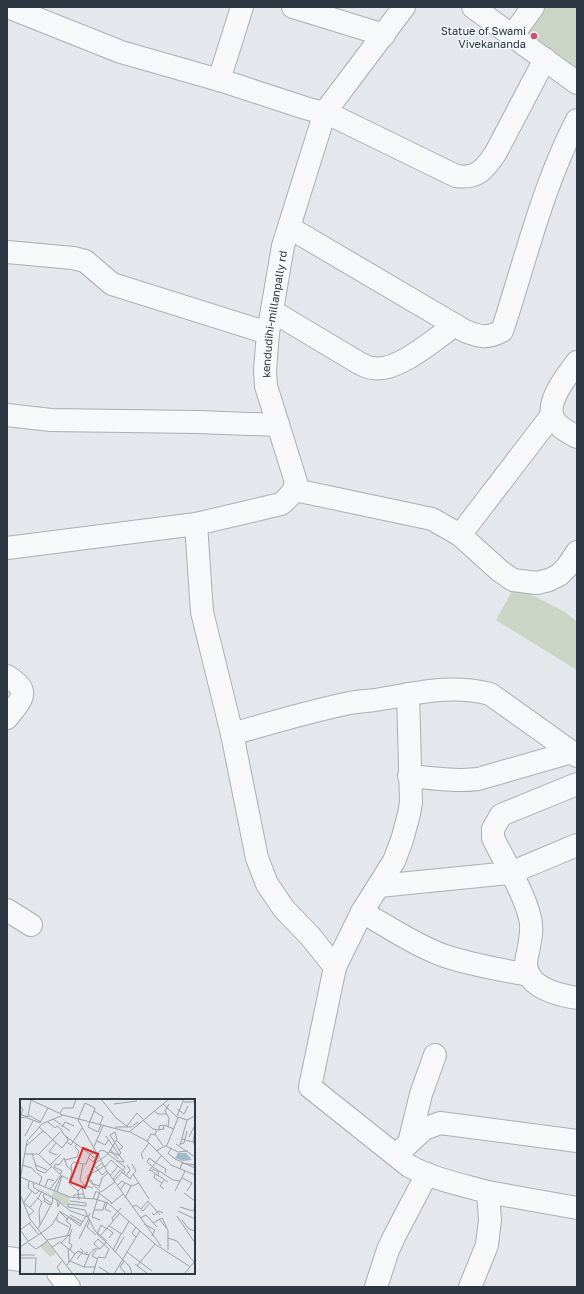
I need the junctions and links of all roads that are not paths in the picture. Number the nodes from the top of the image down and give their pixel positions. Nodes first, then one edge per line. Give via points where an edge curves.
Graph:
1 (8, 7) edge
2 (242, 7) edge
3 (292, 7) edge
4 (404, 7) edge
5 (473, 7) edge
6 (533, 7) edge
7 (384, 35) junction
8 (512, 36) junction
9 (545, 59) junction
10 (219, 80) junction
11 (577, 83) edge
12 (325, 112) junction
13 (577, 120) edge
14 (290, 228) junction
15 (7, 252) edge
16 (272, 311) junction
17 (455, 325) junction
18 (268, 333) junction
19 (577, 362) edge
20 (7, 415) edge
21 (552, 415) junction
22 (278, 425) junction
23 (577, 437) edge
24 (295, 490) junction
25 (196, 524) junction
26 (460, 535) junction
27 (7, 548) edge
28 (577, 552) edge
29 (7, 676) edge
30 (408, 694) junction
31 (7, 718) edge
32 (232, 734) junction
33 (574, 754) edge
34 (409, 776) junction
35 (577, 784) edge
36 (577, 845) edge
37 (510, 873) junction
38 (379, 886) junction
39 (7, 910) edge
40 (362, 912) junction
41 (31, 925) dead end
42 (335, 967) junction
43 (528, 975) junction
44 (577, 998) edge
45 (435, 1055) dead end
46 (577, 1141) edge
47 (402, 1149) junction
48 (427, 1174) junction
49 (488, 1192) junction
50 (577, 1208) edge
51 (7, 1258) edge
52 (20, 1260) edge
53 (59, 1274) edge
54 (69, 1287) edge
55 (376, 1287) edge
56 (470, 1287) edge

1 - 10 street via 104,46
2 - 10 street
3 - 7 street
4 - 7 street
5 - 8 street
6 - 8 street
7 - 12 street
8 - 9 street
9 - 11 street
9 - 12 street via 488,165 479,173 466,178 456,176
10 - 12 street
12 - 14 street, kendudihi-millanpally rd
13 - 17 street via 546,191 502,331 481,337
14 - 16 street, kendudihi-millanpally rd via 284,246
14 - 17 street
15 - 18 street via 73,258 85,262 112,284
16 - 17 street via 358,363 374,369 407,359
16 - 18 street, kendudihi-millanpally rd
18 - 22 street, kendudihi-millanpally rd via 266,386
19 - 21 street via 553,400
20 - 22 street via 58,420
21 - 23 street via 559,425
21 - 26 street
22 - 24 street, kendudihi-millanpally rd via 296,482
24 - 25 street via 281,504
24 - 26 street via 418,516 432,520
25 - 27 street
25 - 32 street via 202,612
26 - 28 street via 513,580 537,583 549,580 559,575
29 - 31 street via 18,683 22,689 22,696
30 - 32 street via 323,709
30 - 33 street via 443,689 476,690 490,694
30 - 34 street
32 - 42 street via 257,858 267,884 284,909
33 - 34 street via 478,779 452,780
34 - 38 street via 411,802 406,827 394,861
35 - 37 street via 501,815 496,821 493,838
36 - 37 street
37 - 38 street
37 - 43 street via 531,920 526,963
38 - 40 street
39 - 41 street
40 - 42 street
40 - 43 street via 445,956 470,964
42 - 47 street via 310,1087
43 - 44 street via 533,982 545,988
45 - 47 street
46 - 47 street via 440,1123 424,1128
47 - 48 street via 409,1166
48 - 49 street
48 - 55 street via 388,1250
49 - 50 street
49 - 56 street via 490,1220 487,1245
51 - 52 street
53 - 54 street

